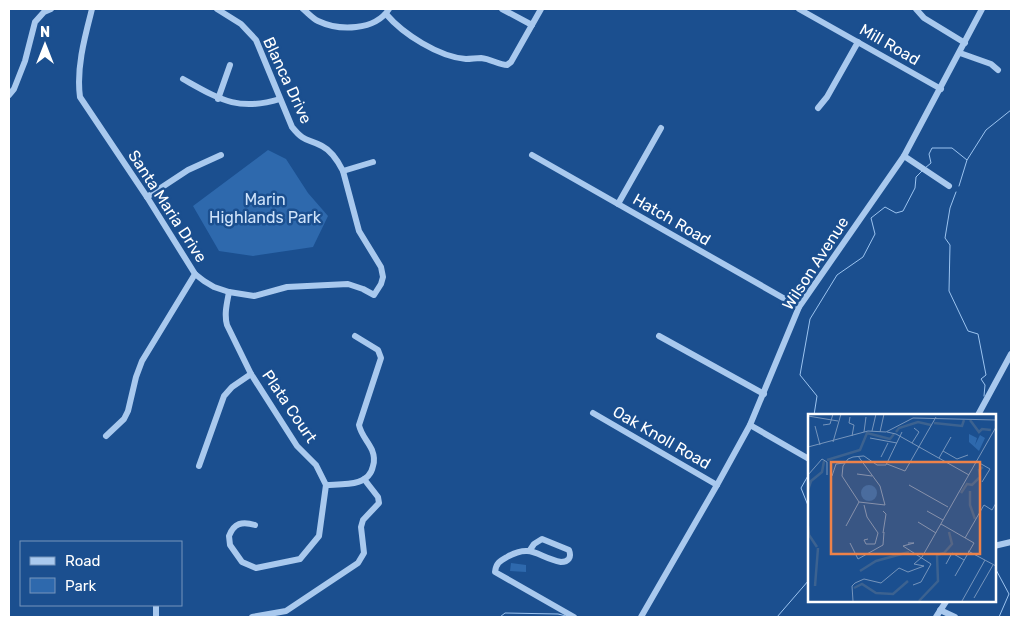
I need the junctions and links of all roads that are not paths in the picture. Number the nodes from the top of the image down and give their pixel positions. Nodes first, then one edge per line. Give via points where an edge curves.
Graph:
1 (51, 9) edge
2 (92, 9) edge
3 (217, 9) edge
4 (303, 9) edge
5 (502, 9) edge
6 (541, 9) edge
7 (799, 9) edge
8 (916, 9) edge
9 (982, 9) edge
10 (388, 12) edge
11 (532, 25) junction
12 (858, 42) junction
13 (965, 43) junction
14 (960, 53) junction
15 (230, 65) dead end
16 (998, 70) dead end
17 (183, 79) dead end
18 (941, 89) junction
19 (9, 95) edge
20 (218, 99) junction
21 (280, 99) junction
22 (818, 108) dead end
23 (661, 128) dead end
24 (221, 154) dead end
25 (532, 155) dead end
26 (904, 156) junction
27 (373, 162) dead end
28 (343, 171) junction
29 (949, 186) dead end
30 (147, 197) junction
31 (618, 204) junction
32 (195, 274) junction
33 (229, 292) junction
34 (374, 295) joint
35 (799, 307) junction
36 (355, 336) dead end
37 (659, 336) dead end
38 (1011, 354) edge
39 (251, 374) junction
40 (764, 394) junction
41 (593, 413) dead end
42 (979, 414) edge
43 (750, 425) junction
44 (106, 436) dead end
45 (808, 457) edge
46 (198, 466) dead end
47 (364, 479) junction
48 (326, 485) junction
49 (717, 485) junction
50 (255, 525) dead end
51 (1011, 542) edge
52 (995, 546) edge
53 (530, 550) junction
54 (945, 601) edge
55 (940, 610) junction
56 (252, 617) edge
57 (574, 617) edge
58 (640, 617) edge
59 (936, 617) edge
60 (954, 617) edge

1 - 19 street via 35,22 25,61
2 - 30 street, Santa Maria Drive via 78,78 80,97
3 - 21 street, Blanca Drive via 252,34
4 - 10 street via 316,20 344,28 363,25
5 - 11 street
6 - 11 street
7 - 12 street, Mill Road
8 - 13 street via 924,18
9 - 13 street, Wilson Avenue
10 - 11 street via 397,26 447,55 494,60 504,65 511,62
12 - 18 street, Mill Road
12 - 22 street
13 - 14 street, Wilson Avenue
14 - 16 street via 991,64
14 - 18 street, Wilson Avenue
15 - 20 street
17 - 20 street
18 - 26 street, Wilson Avenue
20 - 21 street via 252,105
21 - 28 street, Blanca Drive via 298,135 328,150
23 - 31 street
24 - 30 street via 188,170
25 - 31 street, Hatch Road
26 - 29 street
26 - 35 street, Wilson Avenue
27 - 28 street
28 - 34 street, Blanca Drive via 359,231 381,267 383,276
30 - 32 street, Santa Maria Drive
31 - 35 street, Hatch Road
32 - 33 street, Santa Maria Drive via 214,287
32 - 44 street via 142,361 124,420
33 - 34 street, Santa Maria Drive via 254,296 287,287 348,284
33 - 39 street, Plata Court via 225,318
35 - 40 street, Wilson Avenue
36 - 47 street via 378,350 381,358 359,422 374,457 371,472
37 - 40 street
38 - 42 street
39 - 46 street via 232,386 224,396
39 - 48 street, Plata Court via 296,446 316,465
40 - 43 street, Wilson Avenue
41 - 49 street, Oak Knoll Road
43 - 45 street
43 - 49 street, Wilson Avenue
47 - 48 street via 356,483
47 - 56 street via 380,503 363,520 364,553 358,563 286,611
48 - 50 street via 318,536 300,559 256,568 242,562 230,545 229,536 242,522
49 - 58 street, Wilson Avenue
51 - 52 street
53 - 53 street via 561,562 569,560 569,550 542,539
53 - 57 street via 515,552 501,560 495,572
54 - 55 street
55 - 59 street
55 - 60 street

